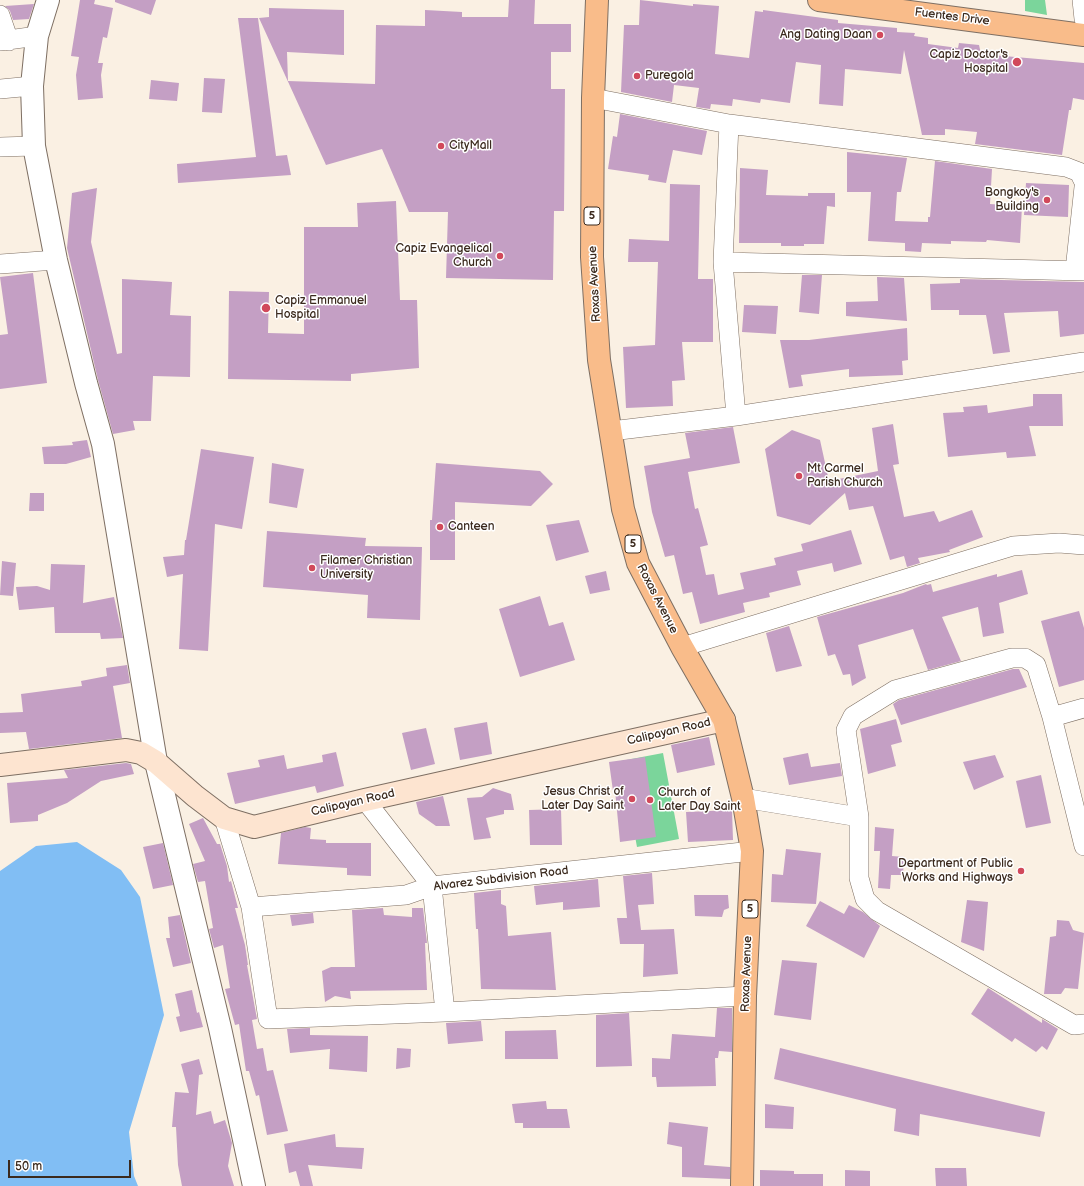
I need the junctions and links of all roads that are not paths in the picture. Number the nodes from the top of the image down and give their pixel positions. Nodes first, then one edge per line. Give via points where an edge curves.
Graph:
1 (48, 0) edge
2 (597, 0) edge
3 (819, 0) edge
4 (1082, 0) edge
5 (0, 15) edge
6 (1084, 19) edge
7 (1084, 35) edge
8 (37, 36) junction
9 (5, 41) edge
10 (32, 86) junction
11 (0, 89) edge
12 (593, 98) junction
13 (729, 124) junction
14 (34, 146) junction
15 (0, 147) edge
16 (1084, 182) edge
17 (1084, 187) edge
18 (56, 260) junction
19 (724, 262) junction
20 (0, 264) edge
21 (1080, 270) edge
22 (1084, 362) edge
23 (736, 416) junction
24 (611, 432) junction
25 (1084, 545) edge
26 (682, 647) junction
27 (1084, 708) edge
28 (1052, 717) junction
29 (724, 720) junction
30 (156, 762) junction
31 (0, 765) edge
32 (743, 798) junction
33 (365, 800) junction
34 (859, 817) junction
35 (224, 818) junction
36 (1084, 846) edge
37 (752, 851) junction
38 (432, 886) junction
39 (251, 907) junction
40 (745, 996) junction
41 (445, 1012) junction
42 (1084, 1024) edge
43 (254, 1186) edge
44 (742, 1186) edge

1 - 8 street
2 - 12 main road, Roxas Avenue / 5
3 - 7 main road, Fuentes Drive
4 - 6 street
5 - 9 street
8 - 9 street
8 - 10 street
10 - 11 street
10 - 14 street
12 - 13 street
12 - 24 main road, Roxas Avenue / 5 via 592,257 599,360
13 - 16 street via 1066,167 1079,172
13 - 19 street
14 - 15 street
14 - 18 street
17 - 21 street
18 - 20 street
18 - 30 street via 103,444
19 - 21 street
19 - 23 street
22 - 23 street
23 - 24 street
24 - 26 main road, Roxas Avenue / 5 via 623,509 638,563
25 - 26 street via 1059,543 1013,546
26 - 29 main road, Roxas Avenue / 5
27 - 28 street
28 - 34 street via 1036,665 1025,658 1012,658 895,690 853,716 846,730
28 - 36 street
29 - 32 main road, Roxas Avenue / 5
29 - 33 main road, Calipayan Road
30 - 31 main road, Calipayan Road via 141,753 126,750
30 - 35 main road, Calipayan Road
30 - 43 street via 220,1028
32 - 34 street
32 - 37 main road, Roxas Avenue / 5
33 - 35 main road, Calipayan Road via 254,827
33 - 38 street
34 - 42 street via 859,878 865,899 877,911 1074,1026
35 - 39 street
37 - 38 street, Alvarez Subdivision Road
37 - 40 main road, Roxas Avenue / 5
38 - 39 street, Alvarez Subdivision Road via 406,895
38 - 41 street
39 - 41 street via 268,1019
40 - 41 street
40 - 44 main road, Roxas Avenue / 5

